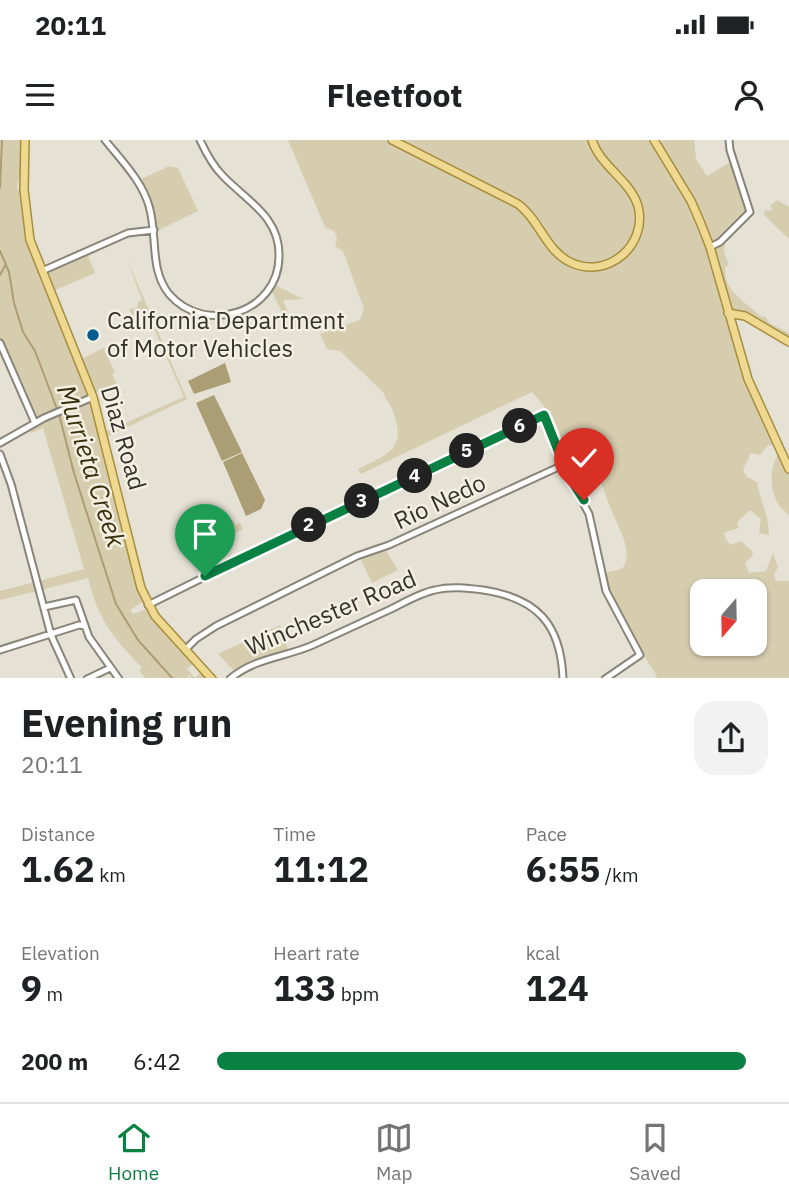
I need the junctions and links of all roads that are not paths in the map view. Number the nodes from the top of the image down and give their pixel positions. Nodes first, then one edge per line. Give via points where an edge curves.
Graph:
1 (27, 140) edge
2 (105, 140) edge
3 (200, 140) edge
4 (392, 140) edge
5 (592, 140) edge
6 (654, 140) edge
7 (729, 140) edge
8 (154, 230) junction
9 (710, 247) junction
10 (42, 271) junction
11 (728, 313) junction
12 (789, 342) edge
13 (0, 343) edge
14 (93, 397) junction
15 (34, 424) junction
16 (0, 443) edge
17 (0, 454) edge
18 (563, 465) junction
19 (789, 469) edge
20 (148, 605) junction
21 (44, 607) junction
22 (85, 626) junction
23 (51, 635) junction
24 (0, 650) edge
25 (185, 650) junction
26 (110, 668) junction
27 (71, 678) edge
28 (87, 678) edge
29 (119, 678) edge
30 (212, 678) edge
31 (230, 678) edge
32 (563, 678) edge
33 (606, 678) edge

1 - 10 main road, Diaz Road via 30,240
2 - 8 street via 142,189
3 - 8 street via 221,174 271,223 279,252 273,283 259,300 240,312 212,316 192,311 169,294 159,277
4 - 5 main road via 518,204 557,254 575,265 591,267 607,265 625,254 639,220 634,198
6 - 9 main road via 691,201
7 - 9 street via 750,212
8 - 10 street via 128,233
9 - 11 main road
10 - 14 main road, Diaz Road
11 - 12 main road via 749,318
11 - 19 main road via 748,379
13 - 15 street
14 - 15 street
14 - 20 main road, Diaz Road
15 - 16 street
17 - 21 street
18 - 20 street via 544,415
18 - 25 street, Rio Nedo via 357,556 218,626
18 - 33 street via 589,514 606,591 640,655
20 - 25 main road, Diaz Road
21 - 22 street via 76,600
21 - 23 street
22 - 23 street
22 - 26 street
23 - 24 street
23 - 27 street
25 - 30 main road, Diaz Road
26 - 28 street
26 - 29 street
31 - 32 street, Winchester Road via 419,595 457,588 505,594 534,608 557,639

